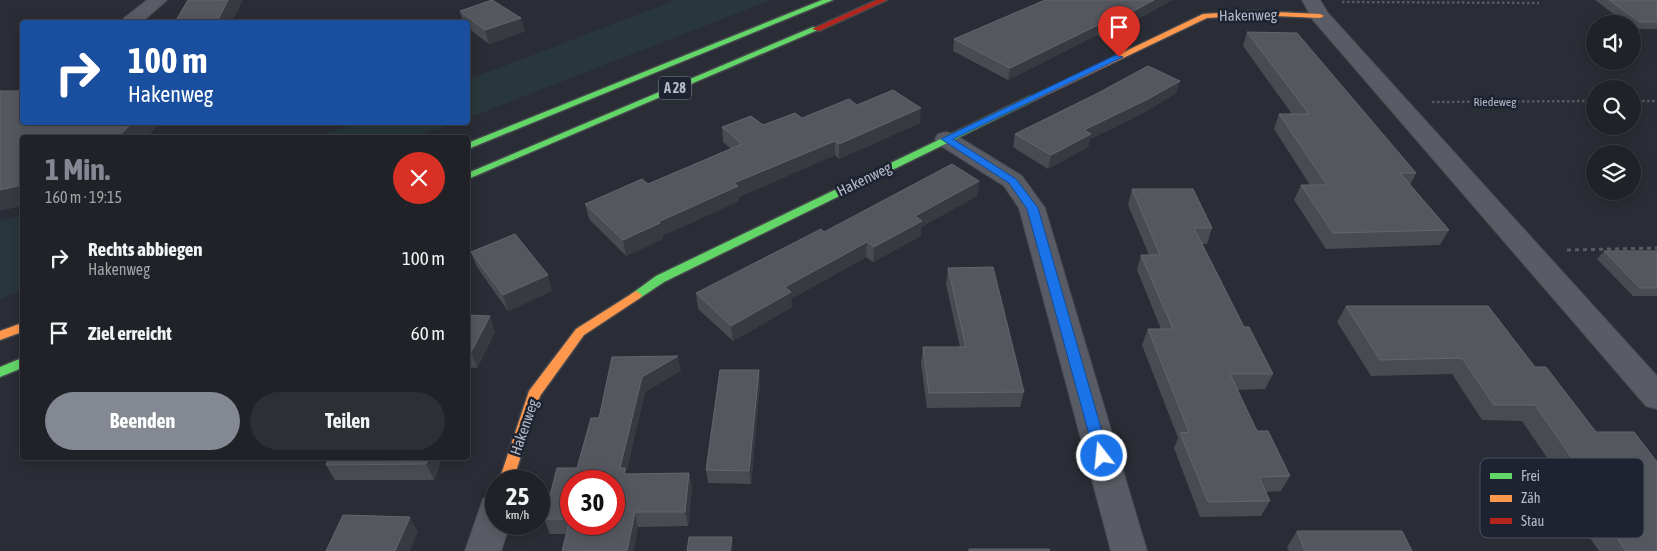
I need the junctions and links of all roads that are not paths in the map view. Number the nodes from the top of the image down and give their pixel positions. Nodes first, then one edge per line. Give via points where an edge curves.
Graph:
1 (158, 0) edge
2 (828, 0) edge
3 (883, 0) edge
4 (1314, 6) edge
5 (133, 20) edge
6 (946, 139) junction
7 (470, 145) edge
8 (470, 175) edge
9 (20, 328) edge
10 (0, 336) edge
11 (20, 364) edge
12 (0, 372) edge
13 (1657, 397) edge
14 (510, 470) edge
15 (488, 535) edge
16 (483, 551) edge
17 (1129, 551) edge

1 - 5 street
2 - 7 main road, A 28
3 - 8 main road, A 28
4 - 6 main road, Hakenweg via 1206,16
4 - 13 street via 1394,102
6 - 14 main road, Hakenweg via 660,279 580,332 534,394
6 - 17 street via 1013,181 1032,208
9 - 10 main road
11 - 12 main road
15 - 16 street

